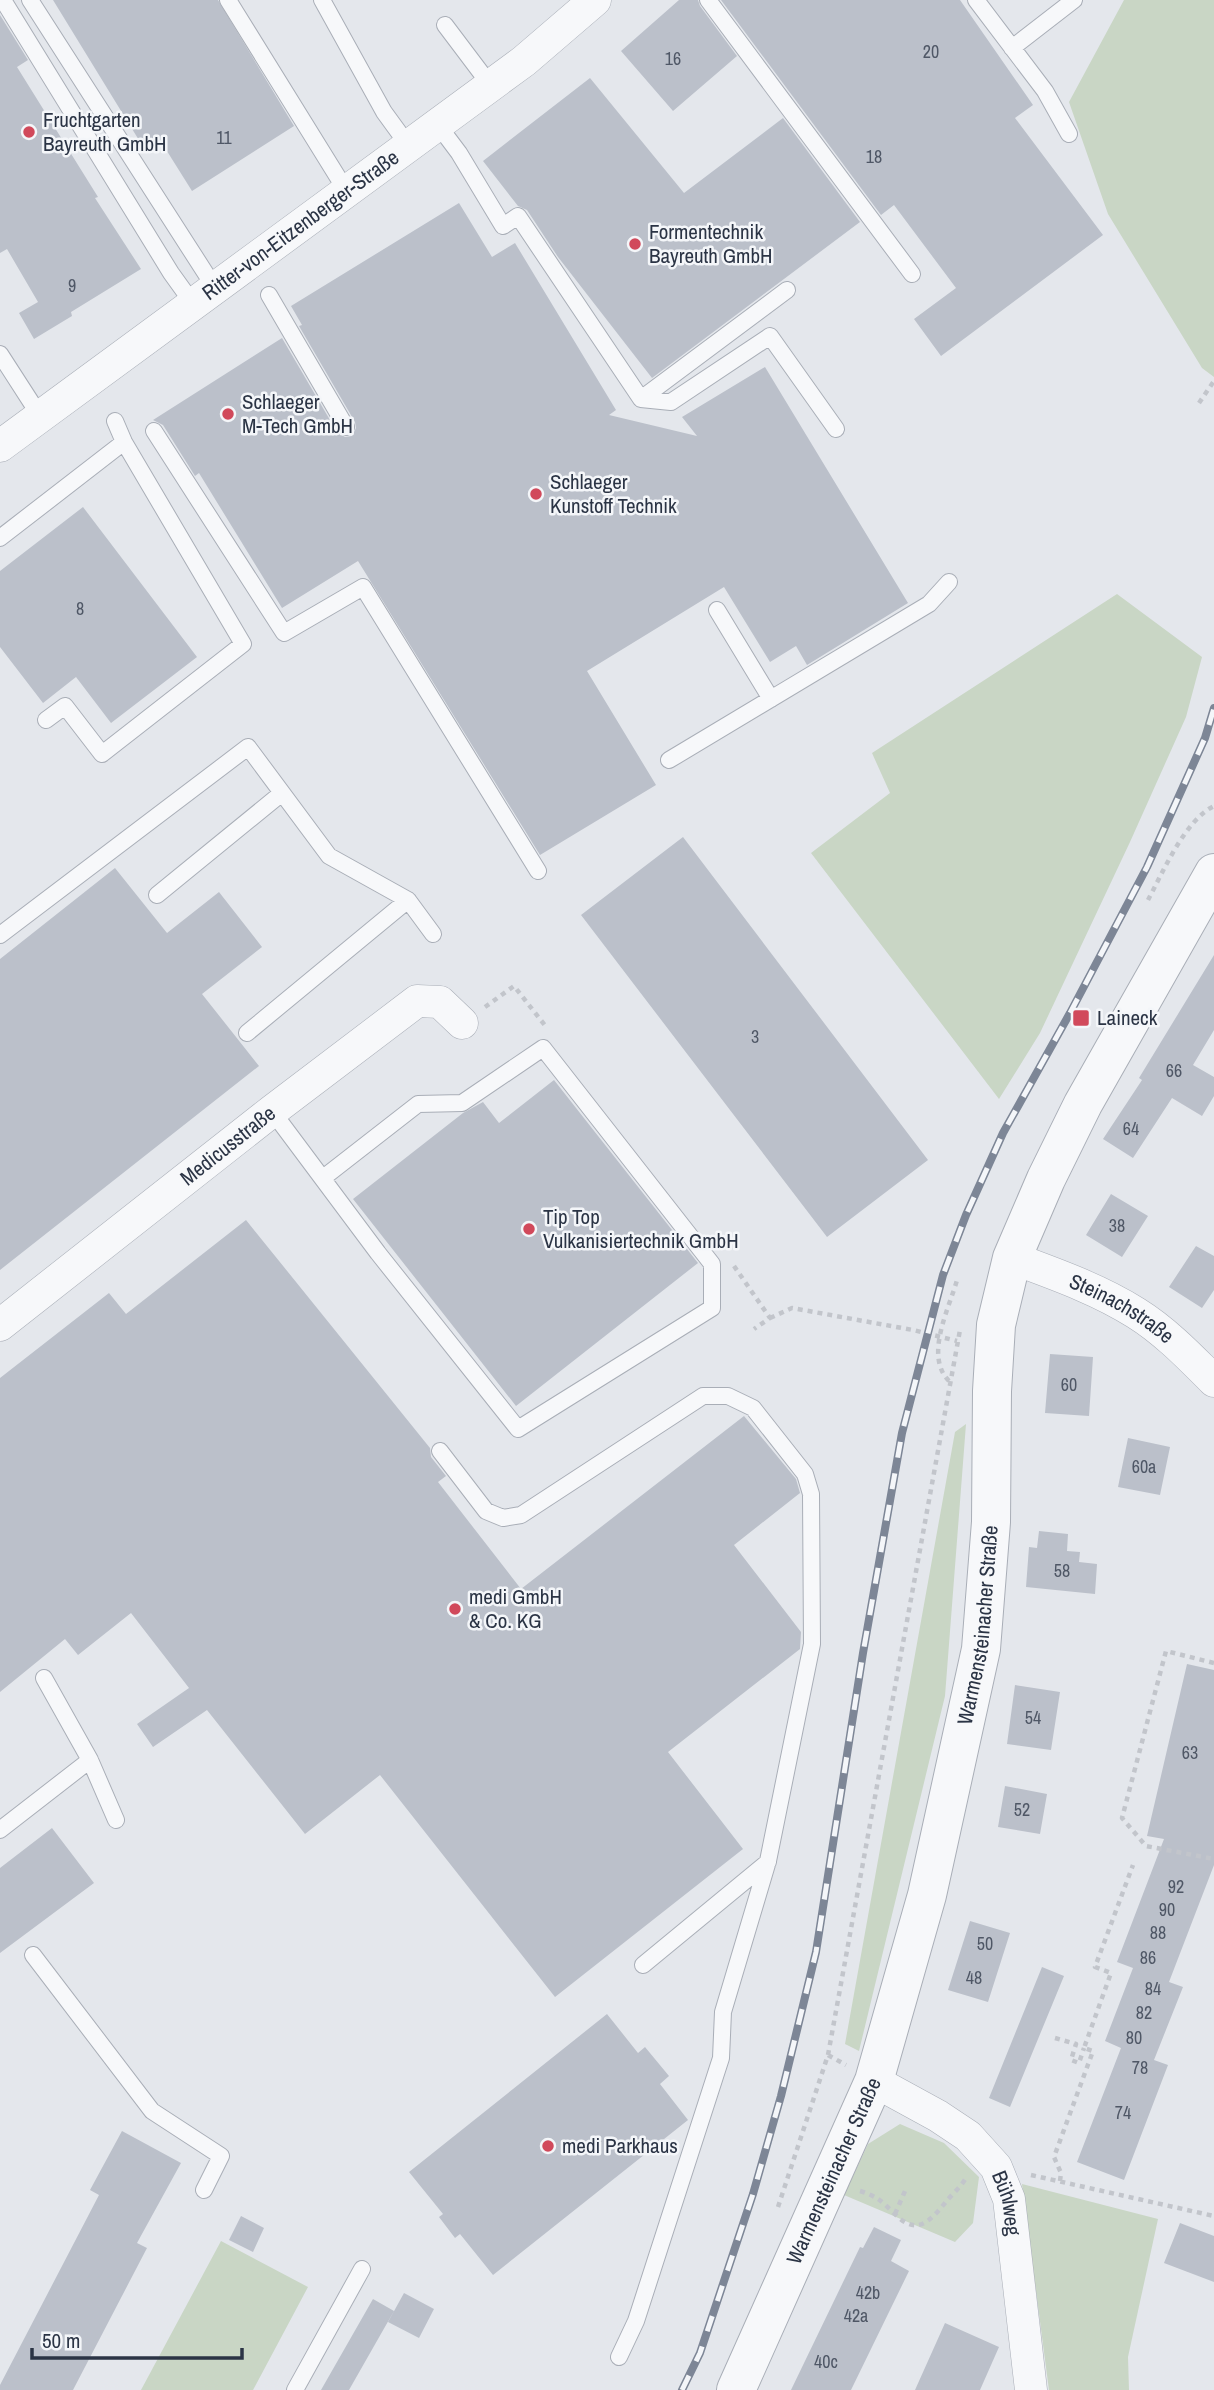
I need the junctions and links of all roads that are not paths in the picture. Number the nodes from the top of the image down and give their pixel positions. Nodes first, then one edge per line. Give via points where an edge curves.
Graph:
1 (3, 0) edge
2 (30, 0) edge
3 (228, 0) edge
4 (322, 0) edge
5 (595, 0) edge
6 (708, 0) edge
7 (976, 0) edge
8 (1074, 0) edge
9 (445, 25) dead end
10 (1012, 47) junction
11 (491, 86) junction
12 (438, 125) junction
13 (1069, 134) dead end
14 (408, 145) junction
15 (347, 192) junction
16 (912, 274) dead end
17 (787, 290) dead end
18 (269, 295) dead end
19 (204, 297) junction
20 (0, 354) edge
21 (641, 399) junction
22 (40, 416) junction
23 (114, 421) dead end
24 (346, 427) dead end
25 (836, 429) dead end
26 (154, 431) dead end
27 (124, 442) junction
28 (0, 446) edge
29 (0, 538) edge
30 (948, 582) dead end
31 (718, 610) dead end
32 (771, 699) junction
33 (46, 720) dead end
34 (669, 760) dead end
35 (282, 793) junction
36 (538, 871) dead end
37 (1214, 873) edge
38 (157, 895) dead end
39 (408, 900) junction
40 (433, 934) dead end
41 (0, 935) edge
42 (462, 1023) dead end
43 (247, 1033) dead end
44 (272, 1111) junction
45 (323, 1178) junction
46 (1012, 1258) junction
47 (0, 1325) edge
48 (1214, 1381) edge
49 (440, 1451) dead end
50 (44, 1678) dead end
51 (90, 1760) junction
52 (116, 1820) dead end
53 (0, 1830) edge
54 (768, 1861) junction
55 (33, 1955) dead end
56 (643, 1965) dead end
57 (874, 2081) junction
58 (204, 2190) dead end
59 (362, 2269) dead end
60 (619, 2357) dead end
61 (295, 2390) edge
62 (736, 2390) edge
63 (1031, 2390) edge

1 - 19 lane via 164,261
2 - 19 lane
3 - 15 lane
4 - 14 lane via 384,112
5 - 11 street, Ritter-von-Eitzenberger-Straße
6 - 16 lane
7 - 10 lane
8 - 10 lane
9 - 11 lane
10 - 13 lane
11 - 12 street, Ritter-von-Eitzenberger-Straße
12 - 14 street, Ritter-von-Eitzenberger-Straße
12 - 21 lane via 503,226 519,216
14 - 15 street, Ritter-von-Eitzenberger-Straße
15 - 19 street, Ritter-von-Eitzenberger-Straße
17 - 21 lane
18 - 24 lane
19 - 22 street, Ritter-von-Eitzenberger-Straße
20 - 22 lane
21 - 25 lane via 671,402 770,336
22 - 28 street, Ritter-von-Eitzenberger-Straße
23 - 27 lane
26 - 36 lane via 284,633 363,587
27 - 29 lane
27 - 33 lane via 243,644 102,754 65,706
30 - 32 lane via 929,604
31 - 32 lane
32 - 34 lane
35 - 38 lane
35 - 39 lane via 329,856
35 - 41 lane via 247,747
37 - 46 street, Warmensteinacher Straße via 1083,1104
39 - 40 lane
39 - 43 lane
42 - 44 street, Medicusstraße via 440,1002 417,1001
44 - 45 lane
44 - 47 street, Medicusstraße
45 - 45 lane via 518,1429 712,1308 712,1264 542,1048 462,1103 418,1104
46 - 48 street, Steinachstraße via 1077,1282 1137,1313
46 - 57 street, Warmensteinacher Straße via 996,1325 981,1649 927,1895
49 - 54 lane via 486,1511 503,1518 521,1515 703,1396 728,1396 753,1408 805,1474 811,1494 812,1644
50 - 51 lane
51 - 52 lane
51 - 53 lane
54 - 56 lane
54 - 60 lane via 723,2012 721,2058 636,2321
55 - 58 lane via 152,2110 221,2156
57 - 62 street, Warmensteinacher Straße
57 - 63 street, Bühlweg via 968,2136 996,2167 1009,2199
59 - 61 lane

